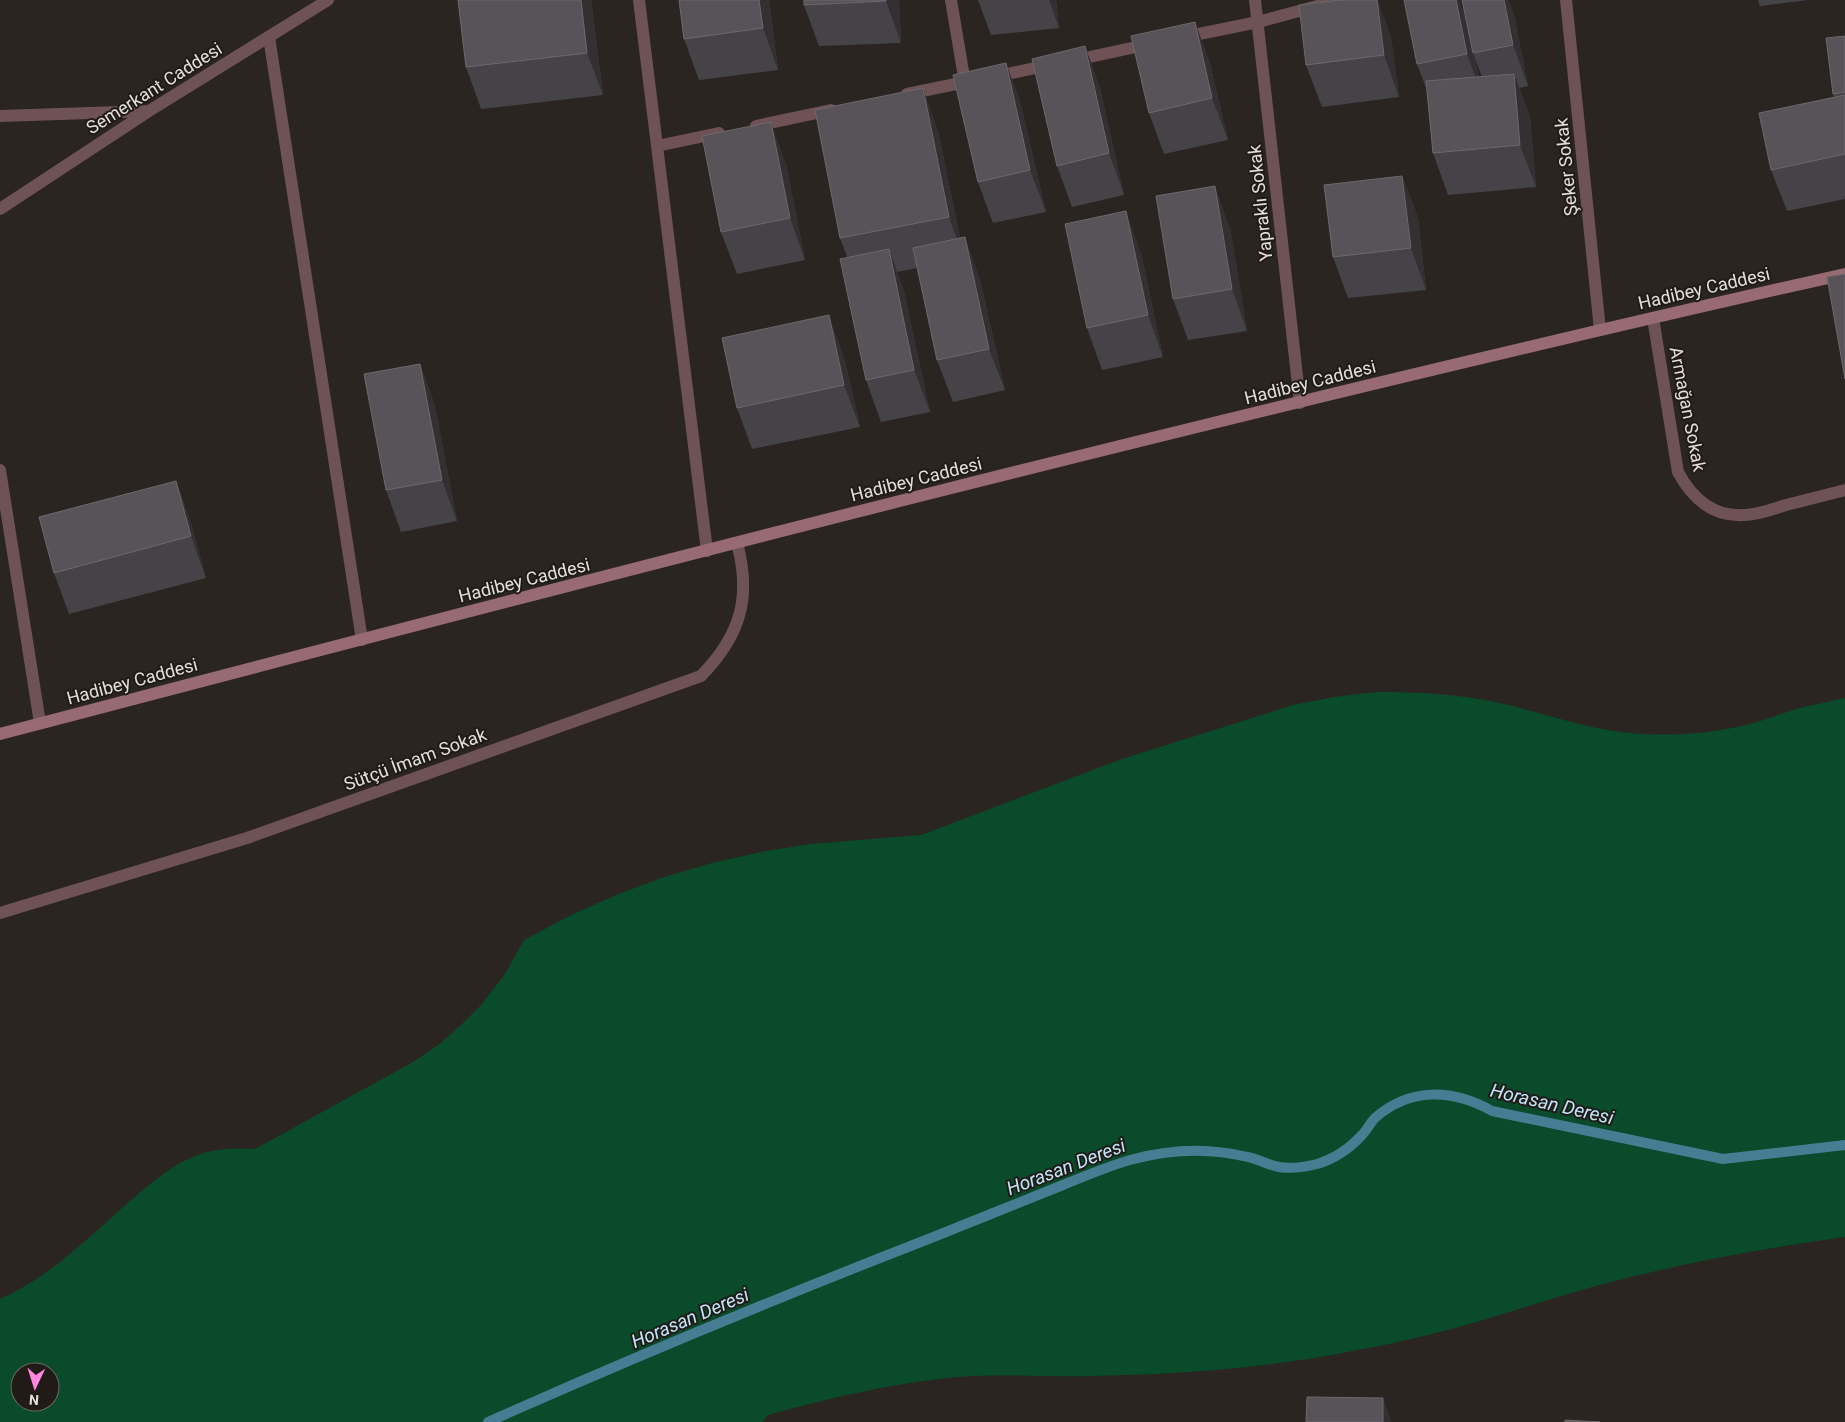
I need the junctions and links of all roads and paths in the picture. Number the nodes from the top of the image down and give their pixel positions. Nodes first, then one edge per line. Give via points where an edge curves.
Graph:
1 (328, 0) edge
2 (639, 0) edge
3 (952, 0) edge
4 (1255, 0) edge
5 (1340, 0) edge
6 (1566, 0) edge
7 (1258, 22) junction
8 (268, 37) junction
9 (965, 83) junction
10 (897, 96) edge
11 (840, 108) edge
12 (149, 111) junction
13 (0, 116) edge
14 (657, 146) junction
15 (0, 209) edge
16 (1845, 274) edge
17 (1653, 318) junction
18 (1600, 330) junction
19 (1300, 403) junction
20 (0, 470) edge
21 (1845, 490) edge
22 (737, 543) junction
23 (708, 551) junction
24 (362, 640) junction
25 (40, 723) junction
26 (0, 734) edge
27 (0, 913) edge

1 - 8 street, Semerkant Caddesi
2 - 14 street
3 - 9 street
4 - 7 street, Yapraklı Sokak
5 - 7 street
6 - 18 street, Şeker Sokak
7 - 9 street
7 - 19 street, Yapraklı Sokak
8 - 12 street, Semerkant Caddesi
8 - 24 street
9 - 10 street
11 - 14 street
12 - 13 street
12 - 15 street, Semerkant Caddesi
14 - 23 street
16 - 17 main road, Hadibey Caddesi
17 - 18 main road, Hadibey Caddesi
17 - 21 street, Armağan Sokak via 1678,472 1696,498 1727,514 1745,515
18 - 19 main road, Hadibey Caddesi
19 - 22 main road, Hadibey Caddesi
20 - 25 street
22 - 23 main road, Hadibey Caddesi
22 - 27 street, Sütçü İmam Sokak via 744,580 738,619 717,660 700,676 247,838
23 - 24 main road, Hadibey Caddesi
24 - 25 main road, Hadibey Caddesi
25 - 26 main road, Hadibey Caddesi

